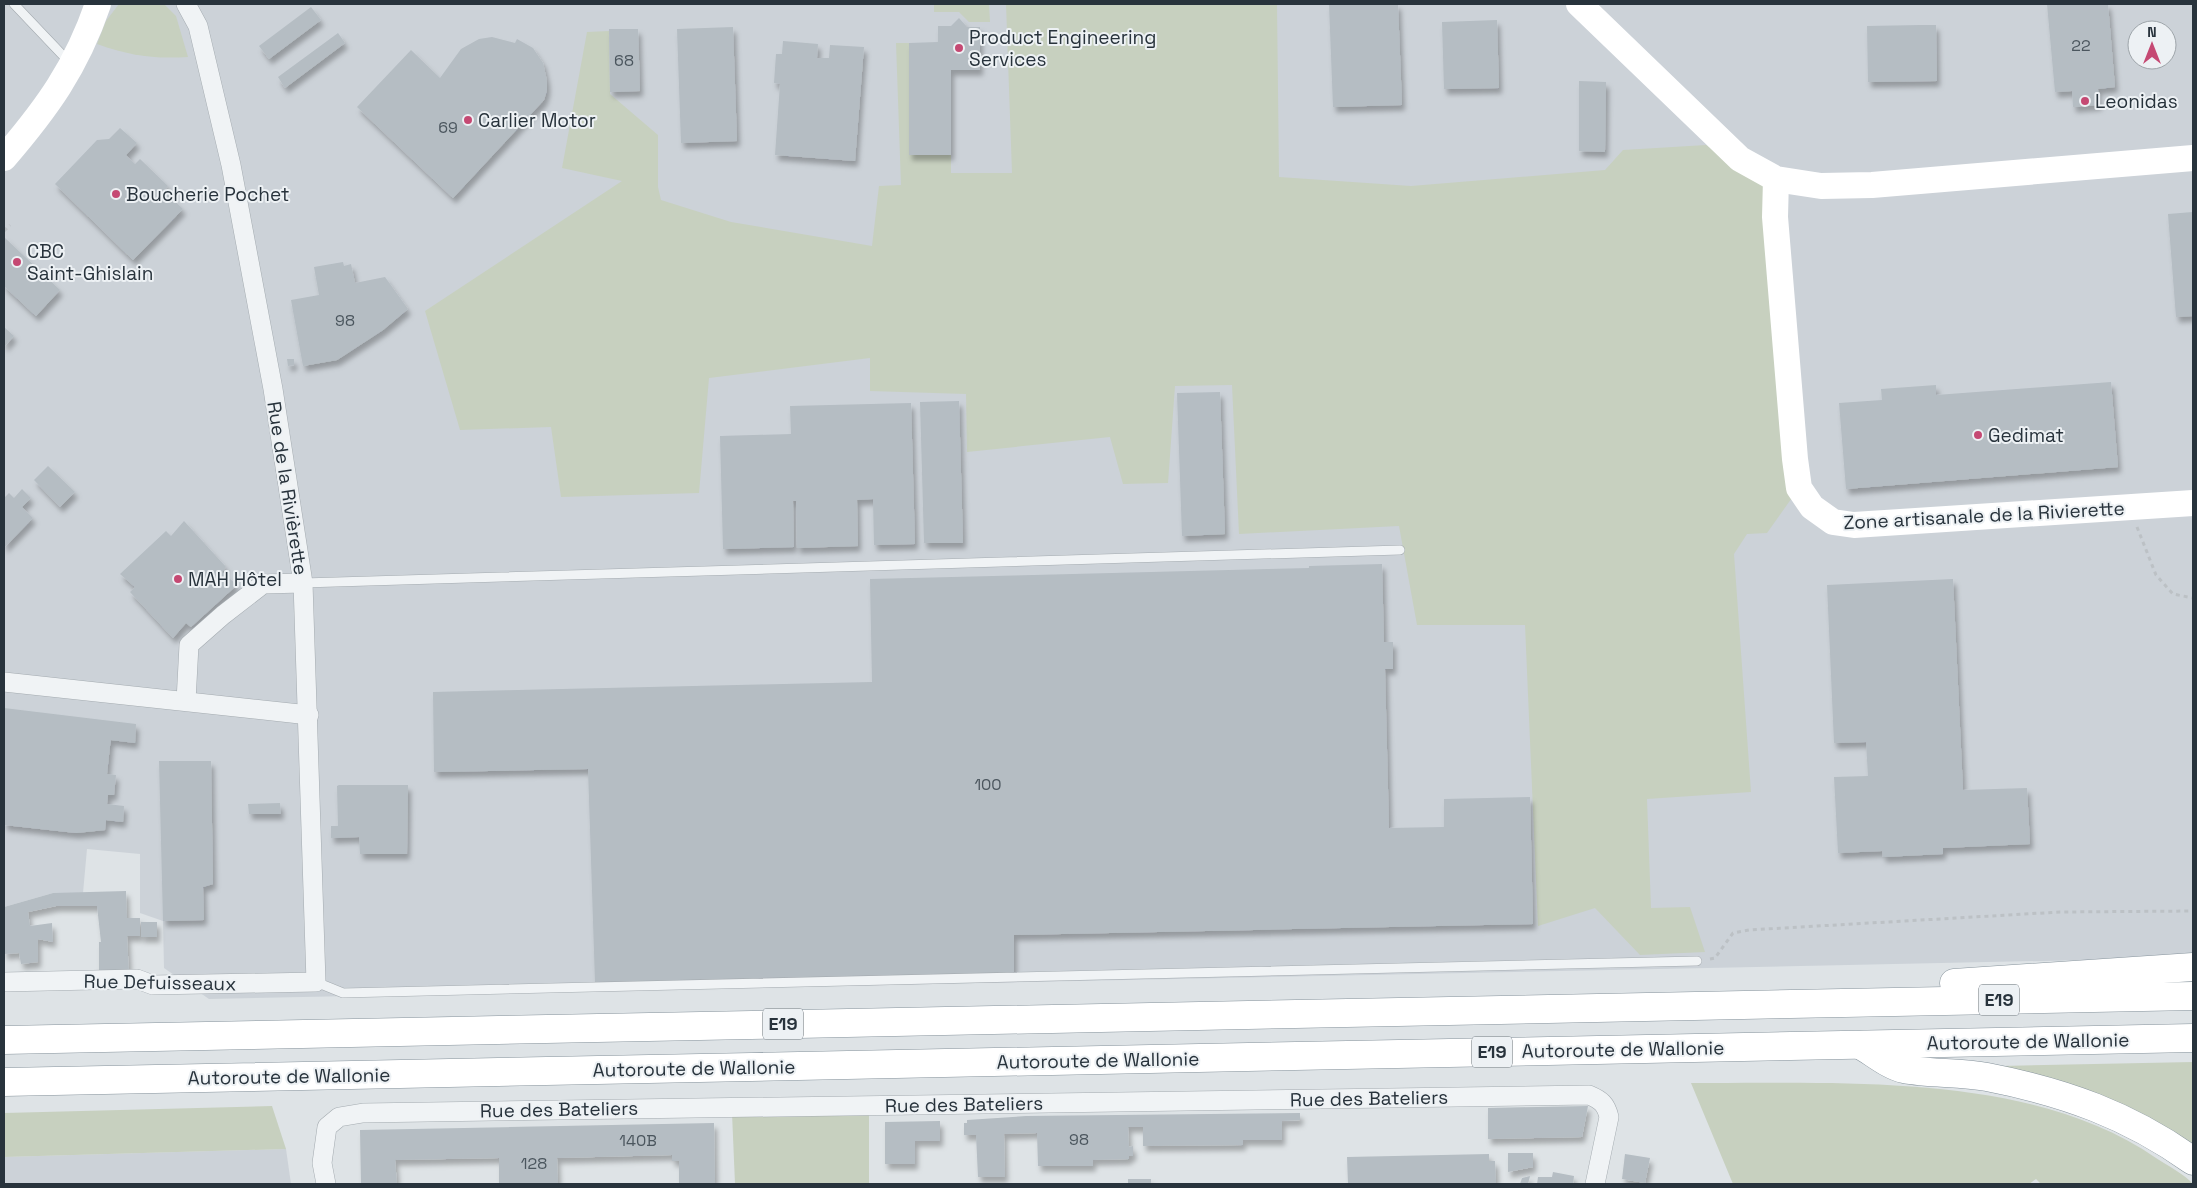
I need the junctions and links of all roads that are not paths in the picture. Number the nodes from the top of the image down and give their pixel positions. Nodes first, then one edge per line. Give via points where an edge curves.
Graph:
1 (14, 4) edge
2 (98, 4) edge
3 (186, 4) edge
4 (1579, 4) edge
5 (72, 65) junction
6 (4, 158) edge
7 (2193, 158) edge
8 (1776, 179) junction
9 (2193, 503) edge
10 (1400, 550) dead end
11 (303, 583) junction
12 (4, 682) edge
13 (186, 701) junction
14 (309, 715) junction
15 (1697, 961) road end
16 (2193, 967) edge
17 (4, 982) edge
18 (316, 982) junction
19 (2193, 996) edge
20 (1804, 1004) junction
21 (2193, 1038) edge
22 (4, 1040) edge
23 (1859, 1044) junction
24 (4, 1082) edge
25 (2193, 1161) edge
26 (326, 1184) edge
27 (1595, 1184) edge

1 - 5 lane
2 - 5 street
3 - 11 street, Rue de la Rivièrette via 198,26 231,165
4 - 8 street via 1740,159
5 - 6 street via 39,118
7 - 8 street via 1872,185 1821,186
8 - 9 street, Zone artisanale de la Rivierette via 1775,217 1795,459 1799,488 1812,507 1833,522 1854,525
10 - 11 lane
11 - 13 street via 263,584 189,645
11 - 14 street, Rue de la Rivièrette
12 - 13 street
13 - 14 street
14 - 18 street, Rue de la Rivièrette
15 - 18 lane via 362,993 343,993
16 - 20 highway via 1928,985
17 - 18 street, Rue Defuisseaux via 138,980 153,986
19 - 20 highway, E19
20 - 22 highway, E19
21 - 23 highway, Autoroute de Wallonie / E19
23 - 24 highway, Autoroute de Wallonie / E19
23 - 25 highway via 1902,1069 1985,1077 2084,1102 2147,1130
26 - 27 street, Rue des Bateliers via 322,1163 327,1127 339,1117 363,1113 1589,1095 1601,1100 1609,1117

